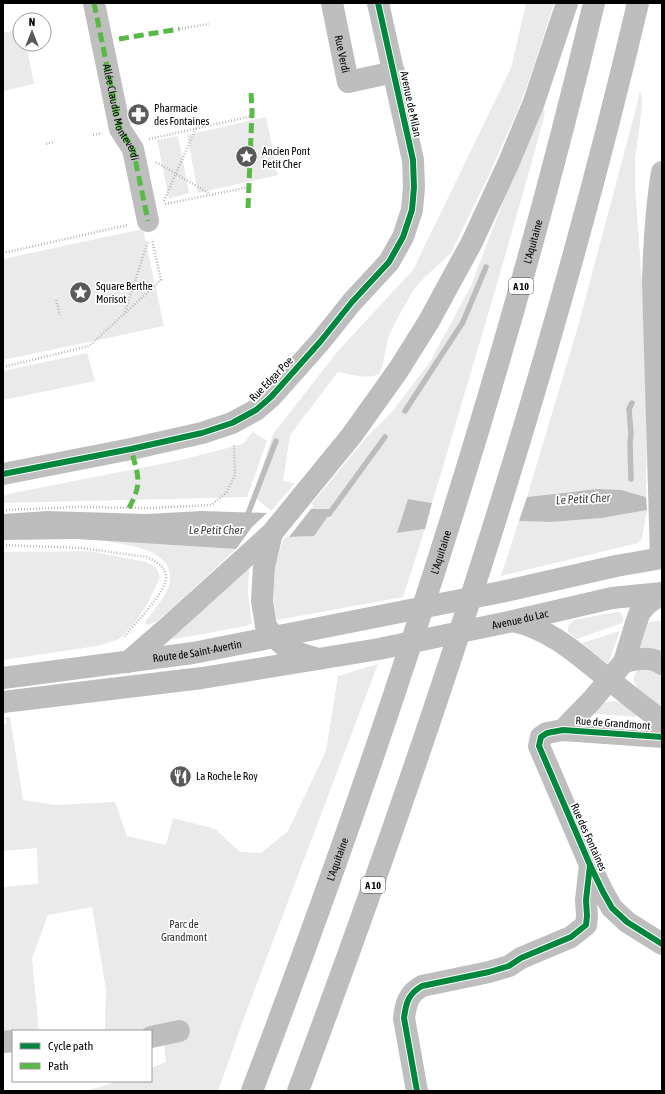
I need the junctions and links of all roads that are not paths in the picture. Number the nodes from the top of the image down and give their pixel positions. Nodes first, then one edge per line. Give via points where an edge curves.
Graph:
1 (94, 3) edge
2 (332, 3) edge
3 (378, 3) edge
4 (567, 3) edge
5 (594, 3) edge
6 (638, 3) edge
7 (394, 72) junction
8 (662, 172) edge
9 (412, 210) joint
10 (146, 214) road end
11 (656, 351) junction
12 (662, 373) edge
13 (3, 474) edge
14 (272, 533) junction
15 (662, 558) edge
16 (662, 594) edge
17 (513, 621) junction
18 (274, 637) junction
19 (318, 659) junction
20 (128, 662) junction
21 (624, 662) junction
22 (662, 664) edge
23 (3, 678) edge
24 (610, 680) junction
25 (3, 702) edge
26 (662, 721) edge
27 (563, 730) junction
28 (662, 737) edge
29 (590, 865) junction
30 (662, 944) edge
31 (179, 1031) dead end
32 (152, 1037) edge
33 (252, 1091) edge
34 (298, 1091) edge
35 (417, 1091) edge

1 - 10 street, Allée Claudio Monteverdi via 120,129 133,149
2 - 7 street, Rue Verdi via 348,82
3 - 7 street, Avenue de Milan
4 - 14 main road via 534,102 509,162 472,242 429,321 399,369 352,435
5 - 33 main road, L'Aquitaine / A 10 via 570,105 493,383 436,566 397,687
6 - 34 main road, A 10 via 573,256 534,395 484,557 374,882
7 - 9 street, Avenue de Milan via 413,160
8 - 11 main road via 654,248
9 - 13 street, Rue Edgar Poe via 403,237 389,262 271,397 256,410 232,424 202,433
11 - 12 main road
11 - 15 main road
14 - 18 main road via 264,567 262,602 266,626
14 - 20 main road
15 - 16 main road
15 - 18 main road, Route de Saint-Avertin
16 - 17 main road, Avenue du Lac via 612,598
16 - 21 street via 646,604 640,612
17 - 19 main road, Avenue du Lac
17 - 24 street via 547,633
18 - 19 main road via 289,650
18 - 20 main road, Route de Saint-Avertin via 193,653
19 - 25 main road via 202,678
20 - 23 main road, Route de Saint-Avertin
21 - 22 street via 641,658
21 - 24 street
24 - 26 street
24 - 27 street
27 - 28 street, Rue de Grandmont
27 - 29 street, Rue des Fontaines via 541,737 540,746
29 - 30 street, Rue des Fontaines via 612,908 627,922
29 - 35 street via 586,925 571,937 521,958 509,966 422,986 412,992 405,1007 404,1018
31 - 32 street

